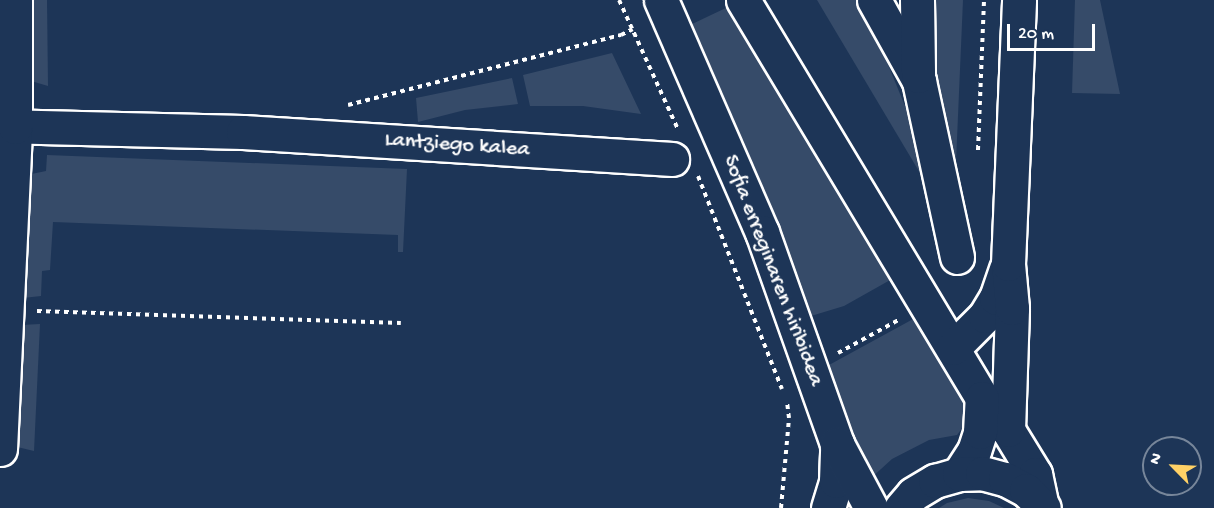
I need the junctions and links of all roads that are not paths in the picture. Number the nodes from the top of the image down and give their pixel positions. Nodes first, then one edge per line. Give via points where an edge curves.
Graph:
1 (15, 0) edge
2 (661, 0) edge
3 (743, 0) edge
4 (874, 0) edge
5 (917, 0) edge
6 (1019, 0) edge
7 (918, 81) junction
8 (7, 126) edge
9 (683, 156) road end
10 (957, 257) dead end
11 (1008, 264) junction
12 (953, 348) junction
13 (982, 398) junction
14 (1008, 430) junction
15 (837, 444) junction
16 (0, 448) edge
17 (959, 474) junction
18 (1043, 507) edge
19 (828, 508) edge
20 (871, 508) edge
21 (901, 508) edge

1 - 8 main road
2 - 15 main road, Sofia erreginaren hiribidea via 762,232
3 - 12 main road
4 - 7 main road
5 - 7 main road
6 - 11 main road
7 - 10 main road
8 - 9 main road, Lantziego kalea via 243,132
8 - 16 main road
11 - 12 main road via 991,307
11 - 14 main road via 1012,308
12 - 13 main road
13 - 14 main road
13 - 17 main road via 977,442
14 - 18 main road via 1035,474
15 - 19 main road via 836,481
15 - 20 main road, Sofia erreginaren hiribidea
17 - 18 main road via 982,473 1005,479 1026,490
17 - 21 main road via 934,481 913,494

